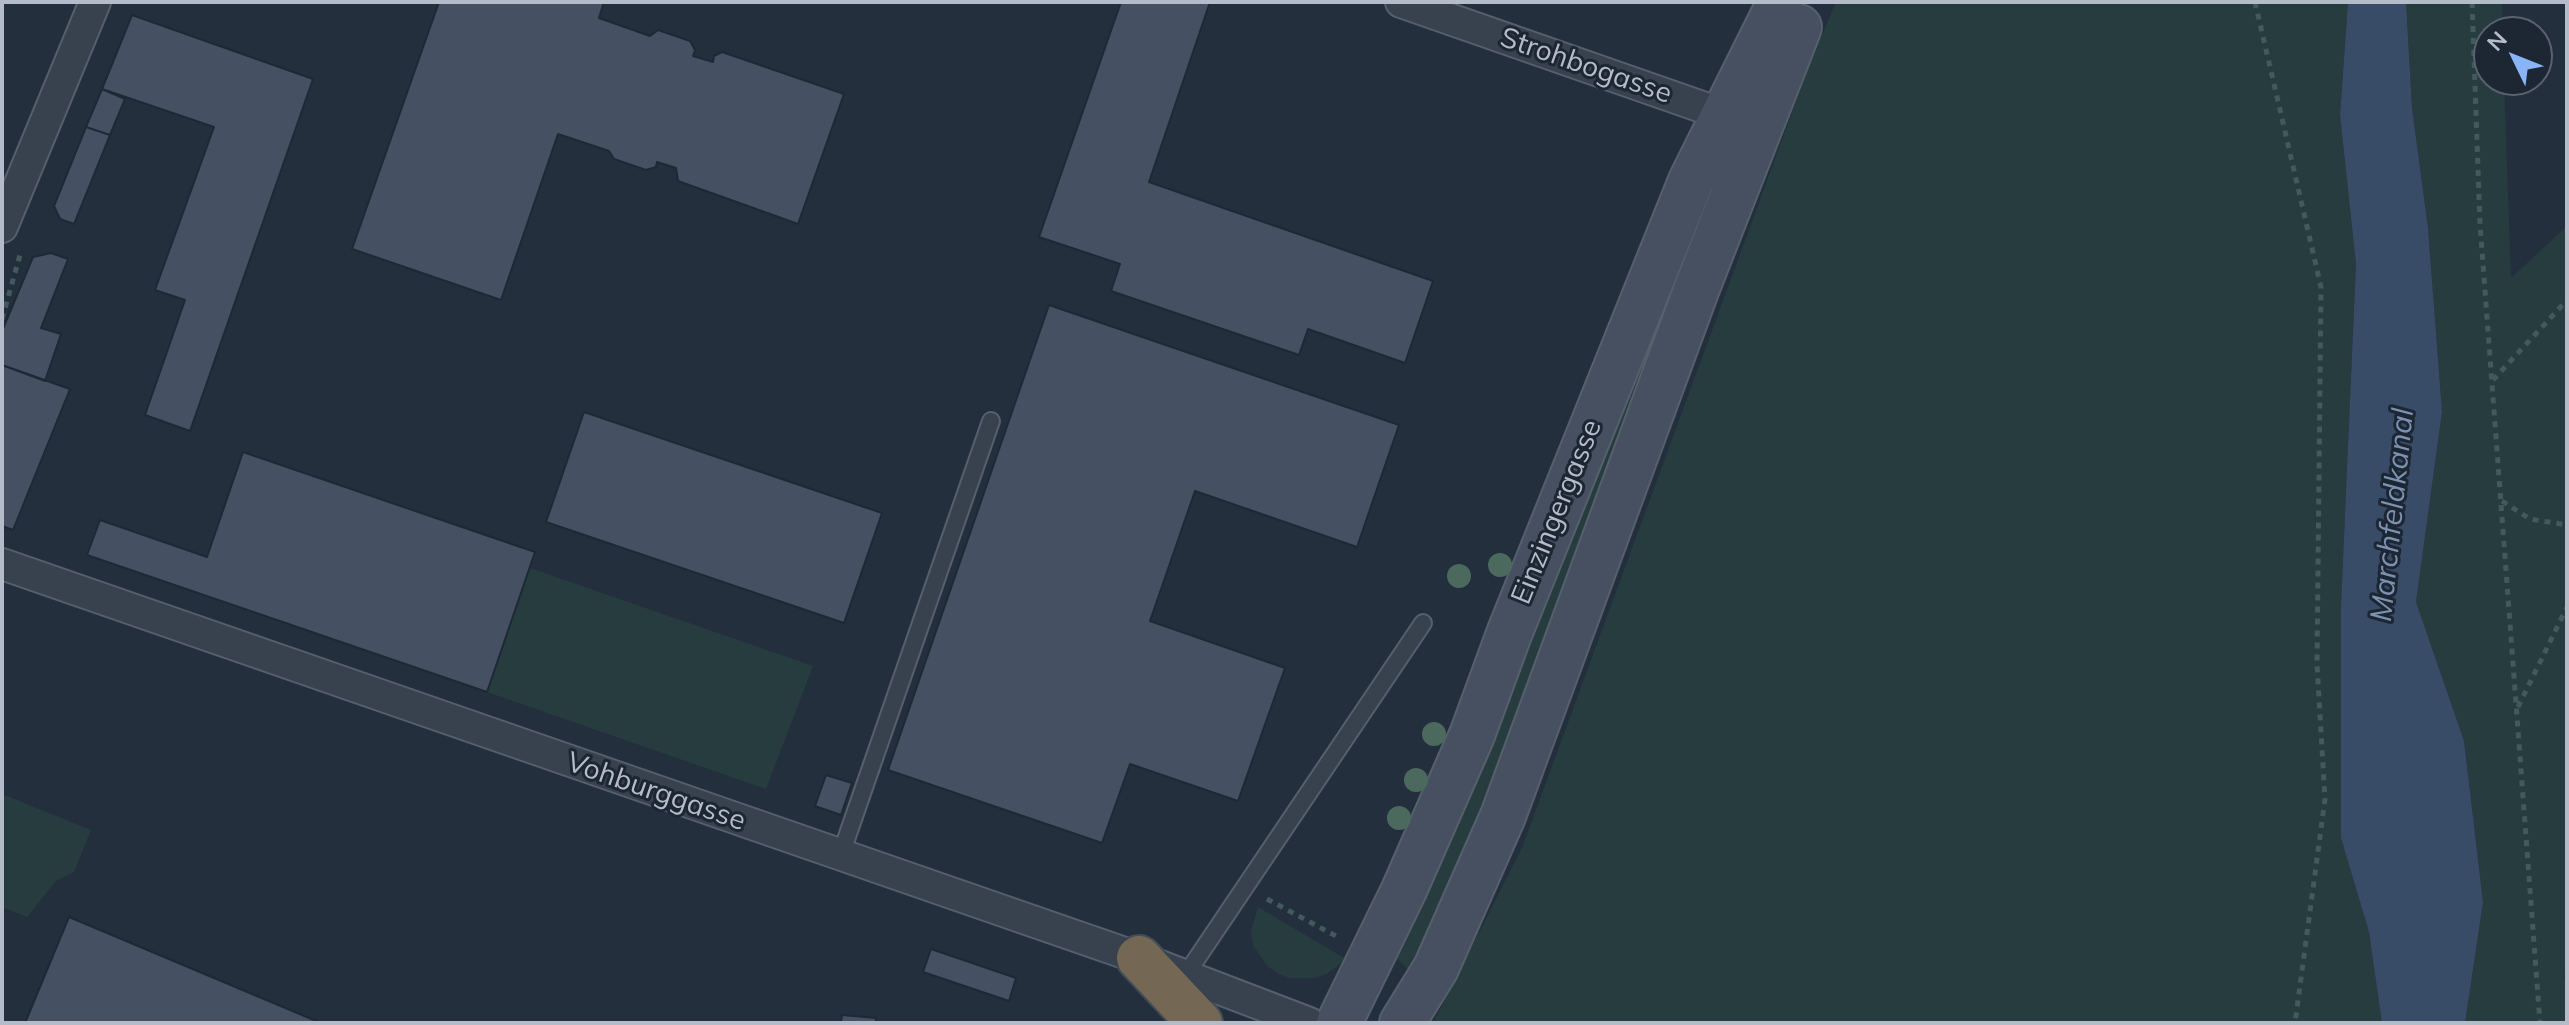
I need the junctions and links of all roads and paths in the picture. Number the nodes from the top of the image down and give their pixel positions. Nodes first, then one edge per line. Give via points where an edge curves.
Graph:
1 (95, 2) edge
2 (1401, 2) edge
3 (1780, 2) edge
4 (1810, 2) edge
5 (2255, 2) edge
6 (2472, 2) edge
7 (1725, 115) junction
8 (2, 227) edge
9 (2567, 300) edge
10 (2492, 381) junction
11 (991, 421) dead end
12 (2502, 500) junction
13 (2567, 525) edge
14 (2, 564) edge
15 (2567, 607) edge
16 (1423, 623) dead end
17 (2517, 708) junction
18 (840, 857) junction
19 (1139, 958) junction
20 (1185, 976) junction
21 (1200, 1023) edge
22 (1309, 1023) edge
23 (1339, 1023) edge
24 (1402, 1023) edge
25 (2295, 1023) edge
26 (2540, 1023) edge

1 - 8 street
2 - 7 street, Strohbogasse
3 - 7 main road, Einzingergasse
4 - 24 main road, Einzingergasse via 1697,288 1503,816 1436,968
5 - 25 path via 2321,287 2317,664 2325,799
6 - 10 path
7 - 23 main road, Einzingergasse via 1665,242 1472,735
9 - 10 path
10 - 12 path
11 - 18 lane
12 - 13 path via 2530,519
12 - 17 path
14 - 18 street, Vohburggasse
15 - 17 path
16 - 20 lane
17 - 26 path
18 - 19 street, Vohburggasse
19 - 20 street, Vohburggasse
19 - 21 highway
20 - 22 street, Vohburggasse

